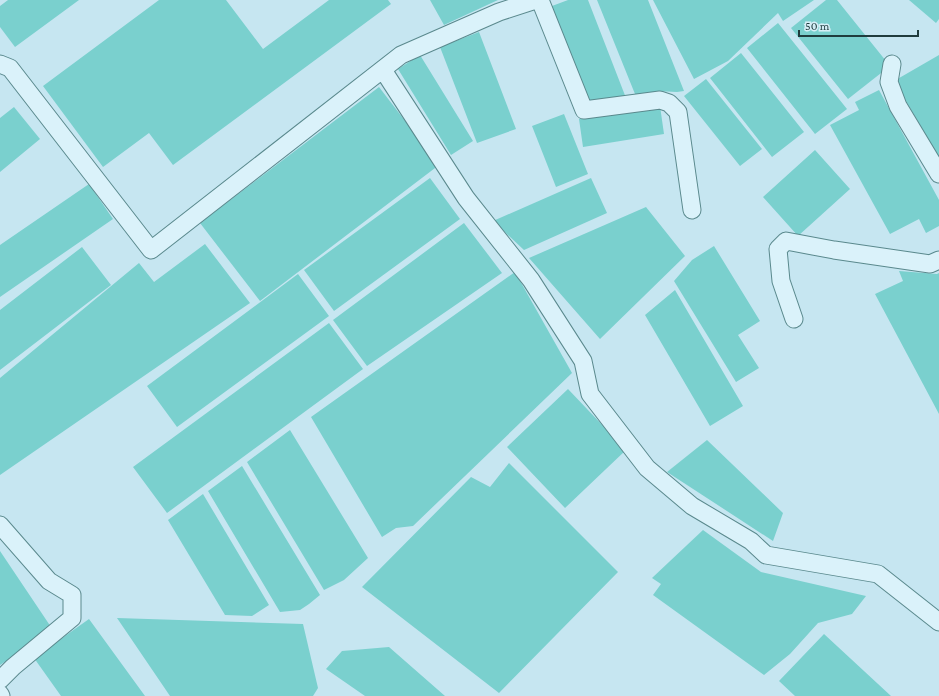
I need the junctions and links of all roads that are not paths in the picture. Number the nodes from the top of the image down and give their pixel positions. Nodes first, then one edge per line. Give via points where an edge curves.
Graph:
1 (536, 0) edge
2 (540, 0) edge
3 (0, 64) edge
4 (892, 64) dead end
5 (383, 70) junction
6 (939, 174) edge
7 (692, 210) dead end
8 (939, 260) edge
9 (794, 319) dead end
10 (0, 525) edge
11 (939, 622) edge
12 (0, 680) edge

1 - 5 street via 499,12 401,56
2 - 7 street via 584,110 660,100 669,103 678,112
3 - 5 street via 10,68 151,250
4 - 6 street via 889,82 898,106
5 - 11 street via 466,198 531,280 583,361 590,394 647,468 692,506 750,541 766,555 878,574
8 - 9 street via 930,264 786,241 778,248 781,281
10 - 12 street via 49,581 72,595 72,618 13,666

